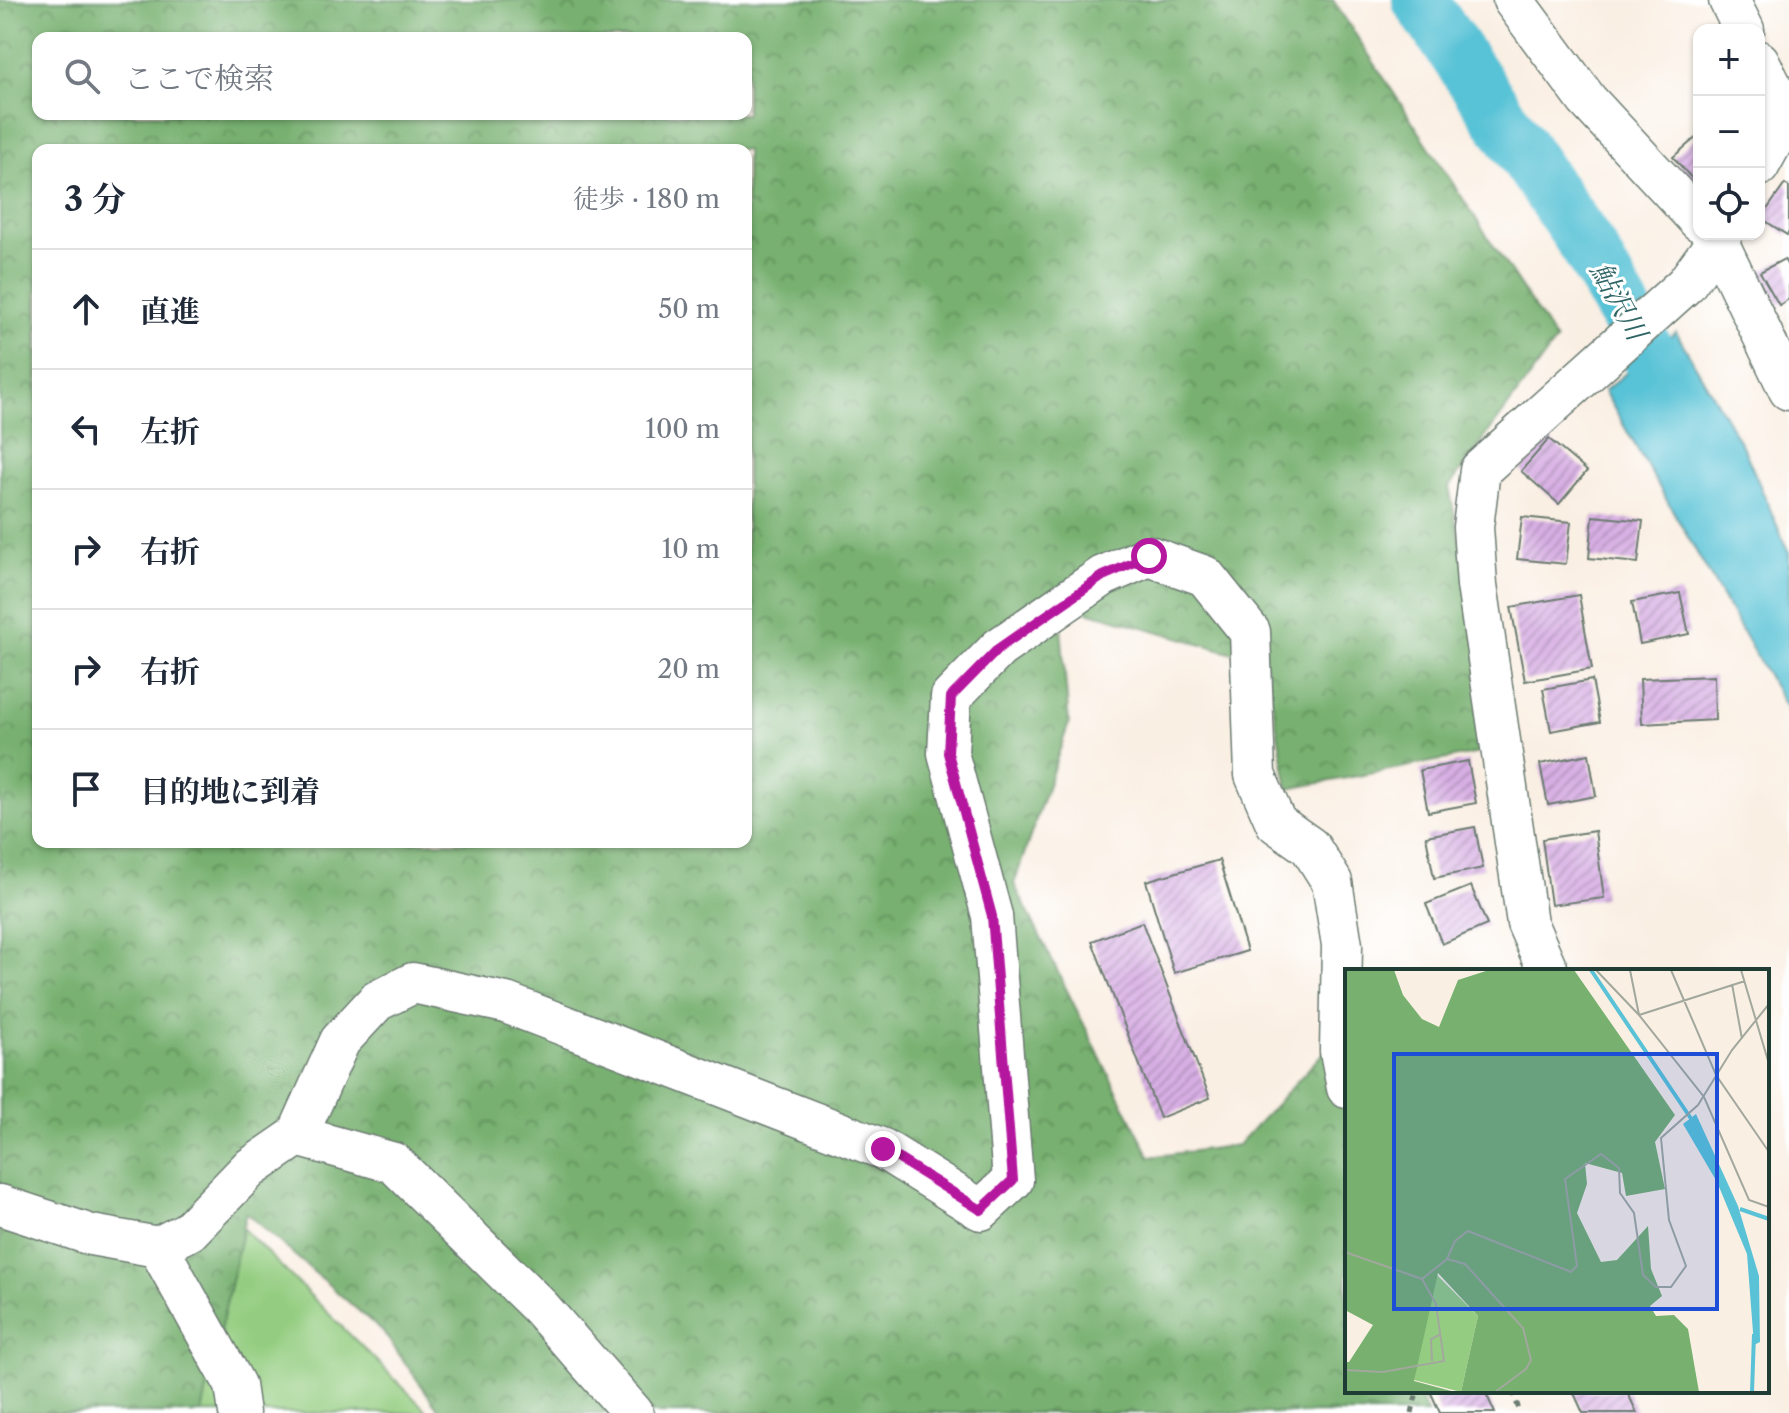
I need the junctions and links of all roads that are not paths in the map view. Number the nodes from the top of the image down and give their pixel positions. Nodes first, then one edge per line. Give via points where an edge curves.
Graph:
1 (1513, 0) edge
2 (1729, 0) edge
3 (1741, 24) edge
4 (1765, 73) edge
5 (1788, 117) edge
6 (1765, 156) edge
7 (1693, 212) edge
8 (1709, 240) edge
9 (1716, 240) edge
10 (1789, 390) edge
11 (1547, 969) edge
12 (1345, 1077) edge
13 (297, 1136) junction
14 (0, 1205) edge
15 (158, 1247) junction
16 (239, 1413) edge
17 (633, 1413) edge

1 - 7 street via 1587,100
2 - 3 street
4 - 5 street
5 - 6 street
8 - 11 street via 1686,284 1480,470 1473,527 1477,585 1527,923
9 - 10 street
12 - 13 street via 1340,1051 1342,945 1332,882 1310,847 1276,823 1255,775 1250,632 1205,576 1149,556 1103,576 999,648 951,697 948,753 992,916 1013,1180 981,1210 883,1149 506,1003 413,983 377,1001 340,1041
13 - 15 street via 249,1169 189,1231
13 - 17 street via 394,1163 540,1307
14 - 15 street via 91,1235
15 - 16 street via 235,1385

